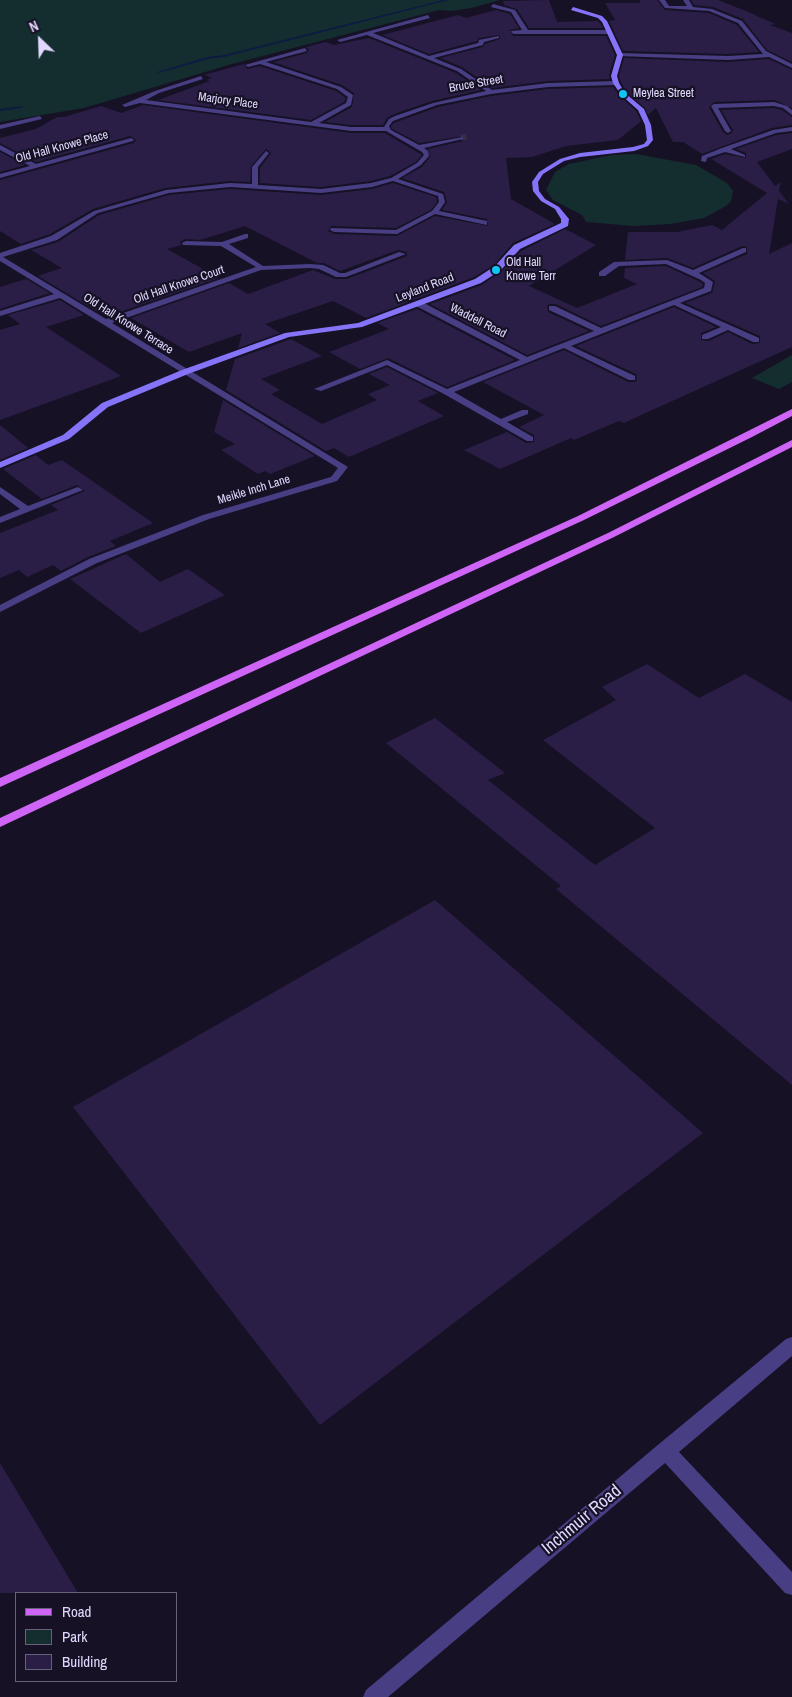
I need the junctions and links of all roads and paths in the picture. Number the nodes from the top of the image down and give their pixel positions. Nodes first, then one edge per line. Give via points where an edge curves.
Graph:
1 (570, 0) edge
2 (662, 0) edge
3 (686, 0) edge
4 (493, 6) dead end
5 (691, 8) junction
6 (428, 17) dead end
7 (607, 28) junction
8 (513, 32) dead end
9 (526, 32) junction
10 (540, 32) junction
11 (368, 33) junction
12 (497, 37) dead end
13 (543, 39) dead end
14 (340, 40) dead end
15 (305, 50) dead end
16 (620, 55) junction
17 (770, 55) junction
18 (430, 57) junction
19 (260, 62) junction
20 (248, 65) dead end
21 (792, 66) edge
22 (200, 78) dead end
23 (616, 83) junction
24 (491, 92) junction
25 (140, 101) junction
26 (125, 105) dead end
27 (792, 113) edge
28 (40, 118) dead end
29 (312, 124) junction
30 (0, 127) edge
31 (387, 129) junction
32 (792, 129) edge
33 (728, 131) dead end
34 (462, 138) tunnel mouth
35 (131, 140) dead end
36 (0, 147) edge
37 (418, 147) junction
38 (724, 149) junction
39 (266, 153) dead end
40 (743, 156) dead end
41 (704, 161) dead end
42 (35, 166) junction
43 (0, 176) edge
44 (393, 180) junction
45 (255, 185) junction
46 (434, 212) junction
47 (484, 223) dead end
48 (334, 230) dead end
49 (245, 236) dead end
50 (186, 243) dead end
51 (223, 244) junction
52 (743, 250) dead end
53 (402, 254) dead end
54 (0, 256) edge
55 (260, 268) junction
56 (693, 273) junction
57 (602, 274) dead end
58 (60, 295) junction
59 (673, 302) junction
60 (419, 304) junction
61 (552, 308) dead end
62 (0, 314) edge
63 (104, 323) junction
64 (728, 327) junction
65 (600, 331) junction
66 (705, 337) dead end
67 (756, 340) dead end
68 (563, 345) junction
69 (527, 360) junction
70 (184, 372) junction
71 (632, 378) dead end
72 (318, 389) dead end
73 (447, 392) junction
74 (525, 412) dead end
75 (792, 412) edge
76 (500, 422) junction
77 (530, 439) dead end
78 (792, 443) edge
79 (0, 465) edge
80 (0, 490) edge
81 (78, 490) dead end
82 (26, 509) junction
83 (0, 520) edge
84 (0, 609) edge
85 (0, 783) edge
86 (0, 823) edge
87 (792, 1344) edge
88 (665, 1450) junction
89 (792, 1586) edge
90 (372, 1697) edge

1 - 7 street via 577,15
2 - 5 street via 667,7
3 - 5 street
4 - 9 street via 513,11
5 - 17 street via 710,10 740,22
6 - 11 street
7 - 10 street
7 - 16 street
8 - 9 street
9 - 10 street
10 - 13 street
11 - 14 street
11 - 18 street
12 - 18 street
15 - 19 street
16 - 17 street via 728,58
16 - 23 street via 614,76
17 - 21 street
18 - 24 street via 459,70
19 - 20 street
19 - 29 street via 339,88 351,96 349,104
22 - 25 street, Marjory Place
23 - 24 street, Bruce Street via 548,85
23 - 60 street, Leyland Road via 640,109 648,125 650,140 646,145 580,155 541,173 535,182 536,191 543,200 557,208 565,224 517,247 489,275
24 - 31 street, Bruce Street via 435,104 397,117 388,123
25 - 26 street, Marjory Place
25 - 29 street, Marjory Place
27 - 33 street via 774,104 713,104
28 - 30 street
29 - 31 street, Marjory Place
31 - 37 street
32 - 38 street via 775,131
34 - 37 street
35 - 42 street, Old Hall Knowe Place
36 - 42 street
37 - 44 street via 425,151 425,158
38 - 40 street
38 - 41 street via 704,157
39 - 45 street via 255,167
42 - 43 street, Old Hall Knowe Place
44 - 45 street via 322,191
44 - 46 street via 441,195 442,202
45 - 54 street via 197,187 131,201 96,212 54,238
46 - 47 street
46 - 48 street via 397,232
49 - 51 street, Old Hall Knowe Court
50 - 51 street, Old Hall Knowe Court
51 - 55 street, Old Hall Knowe Court
52 - 56 street
53 - 55 street, Old Hall Knowe Court via 346,275 310,266
54 - 58 street, Old Hall Knowe Terrace
55 - 63 street, Old Hall Knowe Court
56 - 57 street via 668,262 617,264
56 - 59 street via 710,282 708,289
58 - 62 street, Old Hall Knowe Terrace
58 - 63 street, Old Hall Knowe Terrace
59 - 64 street
59 - 65 street
60 - 69 street, Waddell Road
60 - 70 street, Leyland Road via 359,325 296,333
61 - 65 street
63 - 70 street, Old Hall Knowe Terrace
64 - 66 street
64 - 67 street
65 - 68 street
68 - 69 street
68 - 71 street
69 - 73 street
70 - 79 street, Leyland Road via 105,405 66,437
70 - 84 street, Meikle Inch Lane via 336,462 343,467 342,472 334,480 215,514 93,560
72 - 73 street via 386,362
73 - 76 street
74 - 76 street
75 - 85 main road via 581,518
76 - 77 street
78 - 86 main road via 611,535
80 - 82 street
81 - 82 street
82 - 83 street
87 - 88 street, Inchmuir Road
88 - 89 street
88 - 90 street, Inchmuir Road

